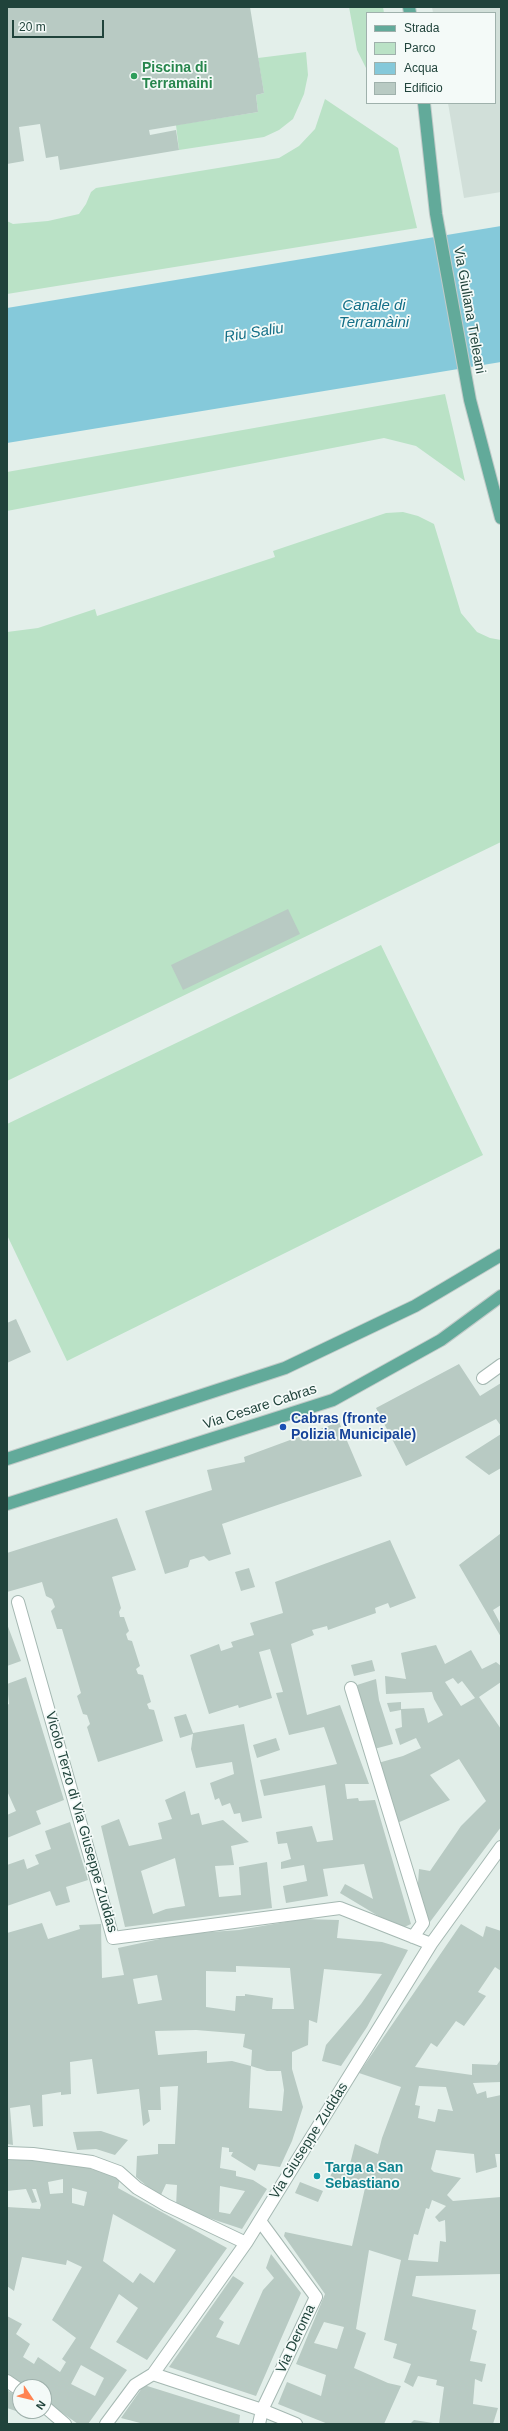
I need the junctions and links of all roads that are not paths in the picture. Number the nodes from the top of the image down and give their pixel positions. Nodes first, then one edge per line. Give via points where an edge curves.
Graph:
1 (424, 104) edge
2 (501, 518) edge
3 (501, 1255) edge
4 (501, 1296) edge
5 (501, 1365) edge
6 (483, 1378) dead end
7 (7, 1459) edge
8 (7, 1504) edge
9 (18, 1602) dead end
10 (350, 1688) dead end
11 (501, 1847) edge
12 (413, 1937) junction
13 (431, 1944) junction
14 (7, 2153) edge
15 (260, 2221) junction
16 (246, 2243) junction
17 (153, 2374) junction
18 (262, 2410) junction
19 (52, 2413) edge
20 (65, 2424) edge
21 (106, 2424) edge
22 (259, 2424) edge
23 (296, 2424) edge

1 - 2 main road, Via Giuliana Treleani via 436,214 470,400
3 - 7 main road, Via Cesare Cabras via 415,1306 285,1368
4 - 8 main road, Via Cesare Cabras via 441,1340 333,1400
5 - 6 street
9 - 12 street, Vicolo Terzo di Via Giuseppe Zuddas via 113,1938 340,1908
10 - 12 street via 424,1923
11 - 13 street, Via Giuseppe Zuddas
12 - 13 street, Vicolo Terzo di Via Giuseppe Zuddas
13 - 15 street, Via Giuseppe Zuddas
14 - 16 street via 92,2162 119,2172 137,2188 166,2205
15 - 16 street, Via Giuseppe Zuddas
15 - 18 street, Via Deroma via 316,2298
16 - 17 street, Via Giuseppe Zuddas
17 - 18 street
17 - 21 street, Via Giuseppe Zuddas via 135,2385
18 - 22 street, Via Deroma
18 - 23 street
19 - 20 street

